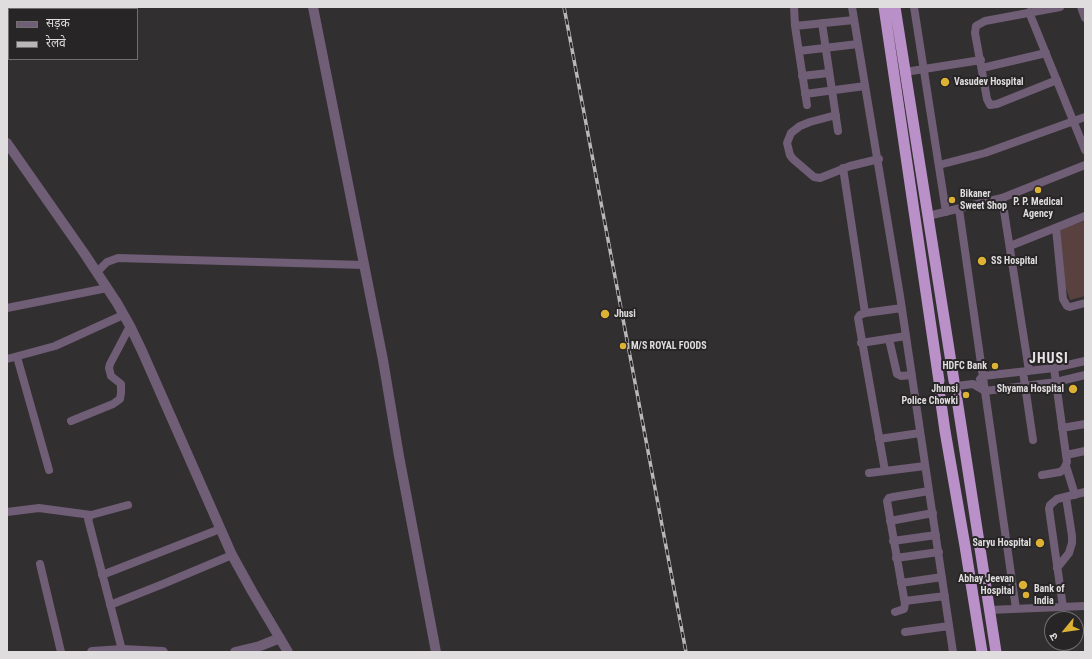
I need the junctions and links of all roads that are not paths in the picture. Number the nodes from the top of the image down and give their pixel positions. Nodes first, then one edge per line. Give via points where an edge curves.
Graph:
1 (313, 7) edge
2 (794, 7) edge
3 (852, 7) edge
4 (884, 7) edge
5 (895, 7) edge
6 (914, 7) edge
7 (1060, 7) edge
8 (1081, 7) edge
9 (1030, 12) junction
10 (1085, 18) edge
11 (854, 20) junction
12 (822, 23) junction
13 (795, 26) junction
14 (858, 44) junction
15 (825, 48) junction
16 (799, 51) junction
17 (1046, 53) junction
18 (981, 64) junction
19 (924, 68) junction
20 (905, 72) junction
21 (829, 73) junction
22 (802, 76) junction
23 (1057, 80) junction
24 (865, 86) junction
25 (832, 90) junction
26 (805, 94) junction
27 (807, 106) dead end
28 (836, 116) junction
29 (1085, 117) edge
30 (1073, 121) junction
31 (838, 132) dead end
32 (7, 145) edge
33 (1085, 150) edge
34 (878, 159) junction
35 (1085, 165) edge
36 (939, 166) junction
37 (843, 168) junction
38 (1002, 198) junction
39 (959, 209) junction
40 (946, 212) junction
41 (928, 216) junction
42 (1085, 216) edge
43 (1056, 228) junction
44 (1010, 246) junction
45 (364, 265) junction
46 (97, 272) junction
47 (107, 288) junction
48 (1085, 303) edge
49 (7, 308) edge
50 (902, 308) junction
51 (865, 313) junction
52 (123, 315) junction
53 (130, 326) junction
54 (906, 336) junction
55 (889, 339) junction
56 (861, 343) junction
57 (17, 357) junction
58 (7, 359) edge
59 (1085, 361) edge
60 (1054, 368) junction
61 (1026, 372) junction
62 (912, 375) junction
63 (1085, 375) edge
64 (983, 376) junction
65 (939, 381) junction
66 (1056, 382) junction
67 (973, 384) junction
68 (956, 386) junction
69 (1026, 386) junction
70 (985, 391) junction
71 (940, 396) junction
72 (71, 421) dead end
73 (1085, 424) edge
74 (1062, 428) junction
75 (920, 433) junction
76 (879, 439) junction
77 (1033, 440) dead end
78 (1085, 451) edge
79 (1066, 455) junction
80 (925, 466) junction
81 (1066, 466) junction
82 (49, 470) dead end
83 (885, 471) junction
84 (869, 473) dead end
85 (1042, 475) dead end
86 (929, 491) junction
87 (1085, 492) edge
88 (1075, 494) junction
89 (1066, 497) junction
90 (128, 504) dead end
91 (7, 512) edge
92 (933, 513) junction
93 (91, 515) junction
94 (890, 522) junction
95 (220, 529) junction
96 (936, 535) junction
97 (893, 541) junction
98 (938, 552) junction
99 (232, 555) junction
100 (896, 558) junction
101 (40, 564) dead end
102 (1057, 568) junction
103 (102, 575) junction
104 (942, 577) junction
105 (901, 583) junction
106 (945, 596) junction
107 (905, 601) junction
108 (110, 605) junction
109 (1085, 606) edge
110 (1063, 607) junction
111 (1016, 609) junction
112 (989, 610) junction
113 (895, 612) dead end
114 (949, 626) junction
115 (905, 632) dead end
116 (280, 638) junction
117 (122, 650) junction
118 (104, 651) edge
119 (61, 652) edge
120 (92, 652) edge
121 (163, 652) edge
122 (235, 652) edge
123 (288, 652) edge
124 (436, 652) edge
125 (953, 652) edge
126 (982, 652) edge
127 (996, 652) edge

1 - 45 street
2 - 13 street
3 - 11 street
4 - 65 highway
5 - 20 highway
6 - 19 street
7 - 9 street
8 - 10 street
9 - 17 street
9 - 18 street via 985,21 976,26
11 - 12 street
11 - 14 street
12 - 13 street
12 - 15 street
13 - 16 street
14 - 15 street
14 - 24 street
15 - 16 street
15 - 21 street
16 - 22 street
17 - 18 street
17 - 23 street
18 - 19 street
18 - 23 street via 990,105
19 - 20 street
19 - 36 street
20 - 41 highway
21 - 22 street
21 - 25 street
22 - 26 street
23 - 30 street
24 - 25 street
24 - 34 street
25 - 26 street
25 - 28 street
26 - 27 street
28 - 31 street
28 - 37 street via 794,129 787,143 793,159 817,178 828,176
29 - 30 street
30 - 33 street
30 - 36 street via 985,153
32 - 46 street
34 - 37 street
34 - 50 street
35 - 38 street
36 - 40 street
37 - 51 street
38 - 39 street
38 - 44 street
39 - 40 street
39 - 64 street
40 - 41 street
41 - 68 highway
42 - 43 street
43 - 44 street
43 - 48 street via 1063,299 1070,307
44 - 61 street
45 - 46 street via 118,258 108,262
45 - 124 street
46 - 47 street
47 - 49 street
47 - 52 street
50 - 51 street
50 - 54 street
51 - 56 street via 858,318
52 - 53 street
52 - 57 street via 62,343
53 - 72 street via 109,368 111,376 122,387 120,399
53 - 95 street
54 - 55 street
54 - 62 street
55 - 56 street
55 - 62 street via 897,374
56 - 76 street
57 - 58 street
57 - 82 street
59 - 60 street
60 - 61 street
60 - 66 street
61 - 64 street
61 - 69 street
62 - 75 street
63 - 66 street
64 - 67 street
64 - 70 street
65 - 68 highway via 952,378
65 - 71 highway via 936,390
66 - 69 street
66 - 74 street
67 - 68 street
67 - 70 street
68 - 71 highway via 954,395 949,398
68 - 112 highway
69 - 70 street
69 - 77 street
70 - 111 street
71 - 126 highway
73 - 74 street
74 - 79 street
75 - 76 street
75 - 80 street
76 - 83 street
78 - 79 street
79 - 81 street
80 - 83 street
80 - 86 street
81 - 85 street via 1060,472
81 - 88 street
83 - 84 street
86 - 92 street
86 - 94 street via 889,498 886,503
87 - 88 street
88 - 89 street
89 - 102 street via 1072,543 1069,553
89 - 102 street via 1052,502 1049,509
90 - 93 street
91 - 93 street via 39,508
92 - 94 street
92 - 96 street
93 - 103 street via 88,522
94 - 97 street
95 - 99 street
95 - 103 street
96 - 97 street
96 - 98 street
97 - 100 street
98 - 100 street
98 - 104 street
99 - 108 street
99 - 116 street
100 - 105 street
101 - 119 street
102 - 110 street
103 - 108 street
104 - 105 street
104 - 106 street
105 - 107 street
106 - 107 street
106 - 114 street
107 - 113 street via 904,609
108 - 117 street
109 - 110 street
110 - 111 street
111 - 112 street
112 - 127 highway
114 - 115 street
114 - 125 street
116 - 122 street
116 - 123 street
117 - 118 street
117 - 121 street
118 - 120 street

